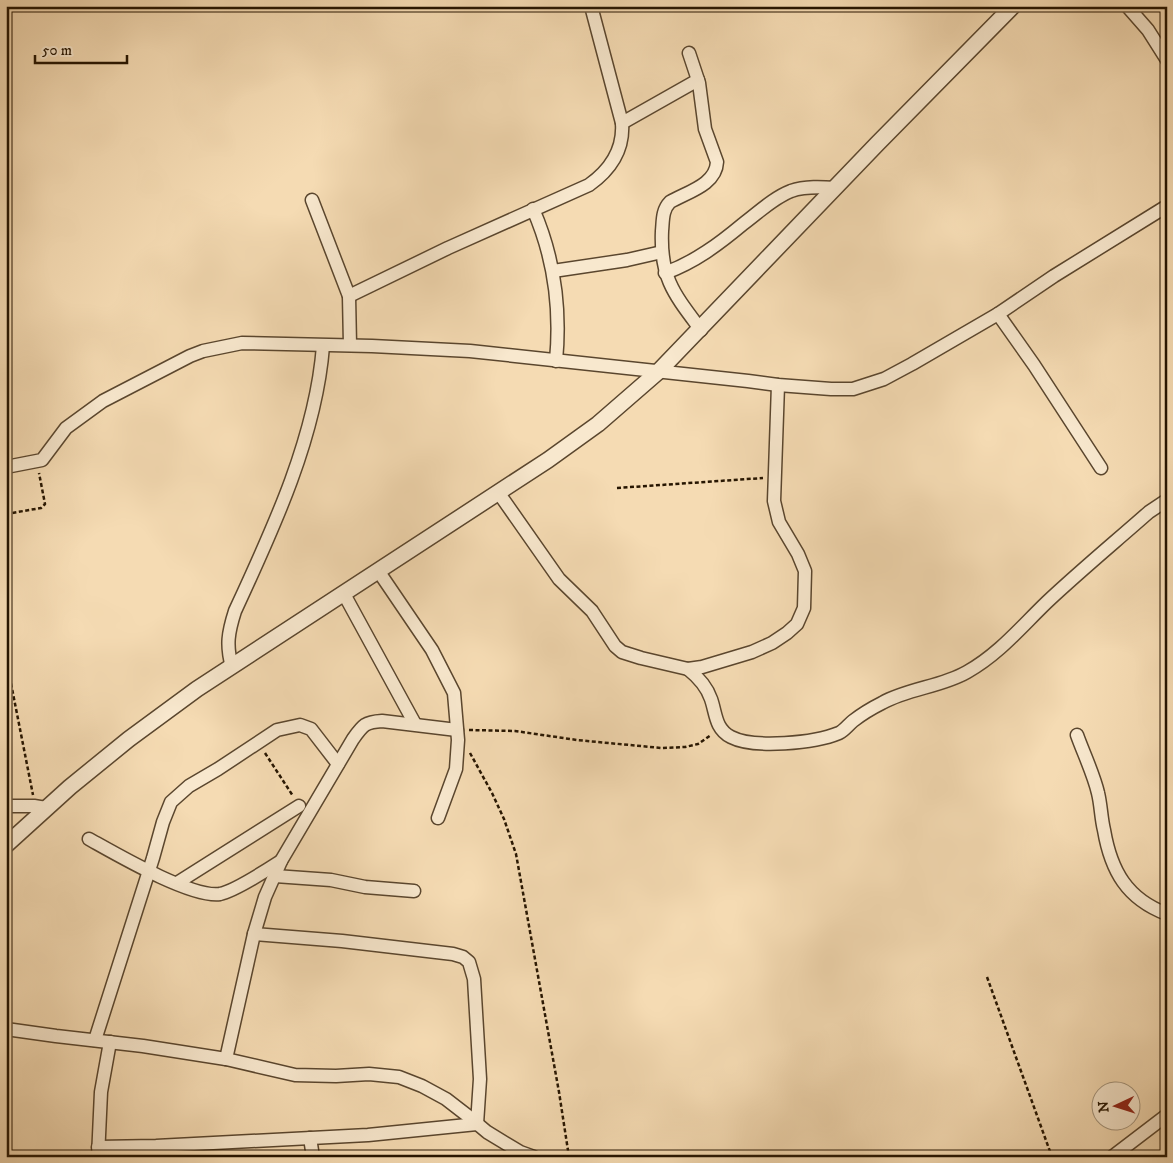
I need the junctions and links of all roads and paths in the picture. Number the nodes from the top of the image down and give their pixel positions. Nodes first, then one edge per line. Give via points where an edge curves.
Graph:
1 (591, 6) edge
2 (1013, 6) edge
3 (1127, 6) edge
4 (689, 53) dead end
5 (1167, 60) edge
6 (698, 80) junction
7 (622, 123) junction
8 (836, 188) junction
9 (312, 200) dead end
10 (1167, 206) edge
11 (533, 209) junction
12 (662, 252) junction
13 (553, 271) junction
14 (665, 273) junction
15 (348, 296) junction
16 (998, 314) junction
17 (701, 330) junction
18 (350, 345) junction
19 (323, 346) junction
20 (556, 361) junction
21 (659, 371) junction
22 (778, 385) junction
23 (37, 462) junction
24 (6, 467) edge
25 (1101, 468) dead end
26 (774, 477) junction
27 (617, 488) dead end
28 (498, 492) junction
29 (1167, 500) edge
30 (6, 514) edge
31 (379, 572) junction
32 (344, 594) junction
33 (6, 658) edge
34 (232, 667) junction
35 (688, 669) junction
36 (415, 724) junction
37 (719, 727) junction
38 (457, 735) junction
39 (1077, 735) dead end
40 (259, 743) junction
41 (338, 764) junction
42 (6, 806) edge
43 (299, 806) joint
44 (40, 807) junction
45 (438, 818) dead end
46 (89, 839) dead end
47 (6, 845) edge
48 (281, 861) junction
49 (149, 870) junction
50 (275, 876) junction
51 (177, 883) junction
52 (414, 891) dead end
53 (1167, 914) edge
54 (254, 934) junction
55 (987, 977) dead end
56 (6, 1029) edge
57 (95, 1040) junction
58 (110, 1042) junction
59 (226, 1059) junction
60 (1167, 1115) edge
61 (477, 1124) junction
62 (310, 1138) junction
63 (98, 1152) edge
64 (313, 1157) edge
65 (534, 1157) edge
66 (568, 1157) edge
67 (1052, 1157) edge
68 (1112, 1157) edge

1 - 7 street
2 - 8 street
3 - 5 street via 1148,30
4 - 6 street
6 - 7 street
6 - 12 street via 702,117 717,168 705,184 666,207
7 - 11 street via 618,152 602,176 589,185
8 - 14 street via 793,190 781,195 721,243
8 - 17 street
9 - 15 street
10 - 16 street
11 - 13 street via 546,241
11 - 15 street
12 - 13 street
12 - 14 street
13 - 20 street
14 - 17 street via 674,292
15 - 18 street
16 - 22 street via 912,364 870,384 852,389
16 - 25 street
17 - 21 street
18 - 19 street
18 - 20 street via 470,351
19 - 23 street via 242,343 190,356 104,401 66,428 46,456
19 - 34 street via 316,400 293,473 274,526 230,625 228,647
20 - 21 street
21 - 22 street
21 - 28 street via 598,424
22 - 26 street
23 - 24 street
23 - 30 path via 45,504 40,508
26 - 27 path
26 - 35 street via 776,514 805,571 801,618 772,643 752,652
28 - 31 street
28 - 35 street via 560,579 592,611 615,646 631,656
29 - 37 street via 1049,600 997,652 967,672 891,698 831,735 796,742 756,744 731,738
31 - 32 street
31 - 38 street via 432,650 454,693
32 - 34 street
32 - 36 street
33 - 44 path
34 - 44 street via 197,689
35 - 37 street via 707,690
36 - 38 street
36 - 41 street via 367,723
37 - 38 path via 698,744 661,748 515,731
38 - 45 street via 456,769
38 - 66 path via 474,757 492,793 516,854
39 - 53 street via 1098,791 1105,838 1116,869 1136,897
40 - 41 street via 277,730 306,726 318,736
40 - 43 path
40 - 49 street via 189,786 171,802
41 - 48 street
42 - 44 street
43 - 51 street
44 - 47 street
46 - 49 street
48 - 50 street
48 - 51 street via 219,894 193,890
49 - 51 street
49 - 57 street
50 - 52 street
50 - 54 street
54 - 59 street
54 - 61 street via 463,957 474,979 480,1079
55 - 67 path
56 - 57 street
57 - 58 street
58 - 59 street
58 - 63 street via 101,1092
59 - 61 street via 295,1075 399,1077 446,1099
60 - 68 street
61 - 62 street
61 - 65 street via 497,1139
62 - 63 street
62 - 64 street

